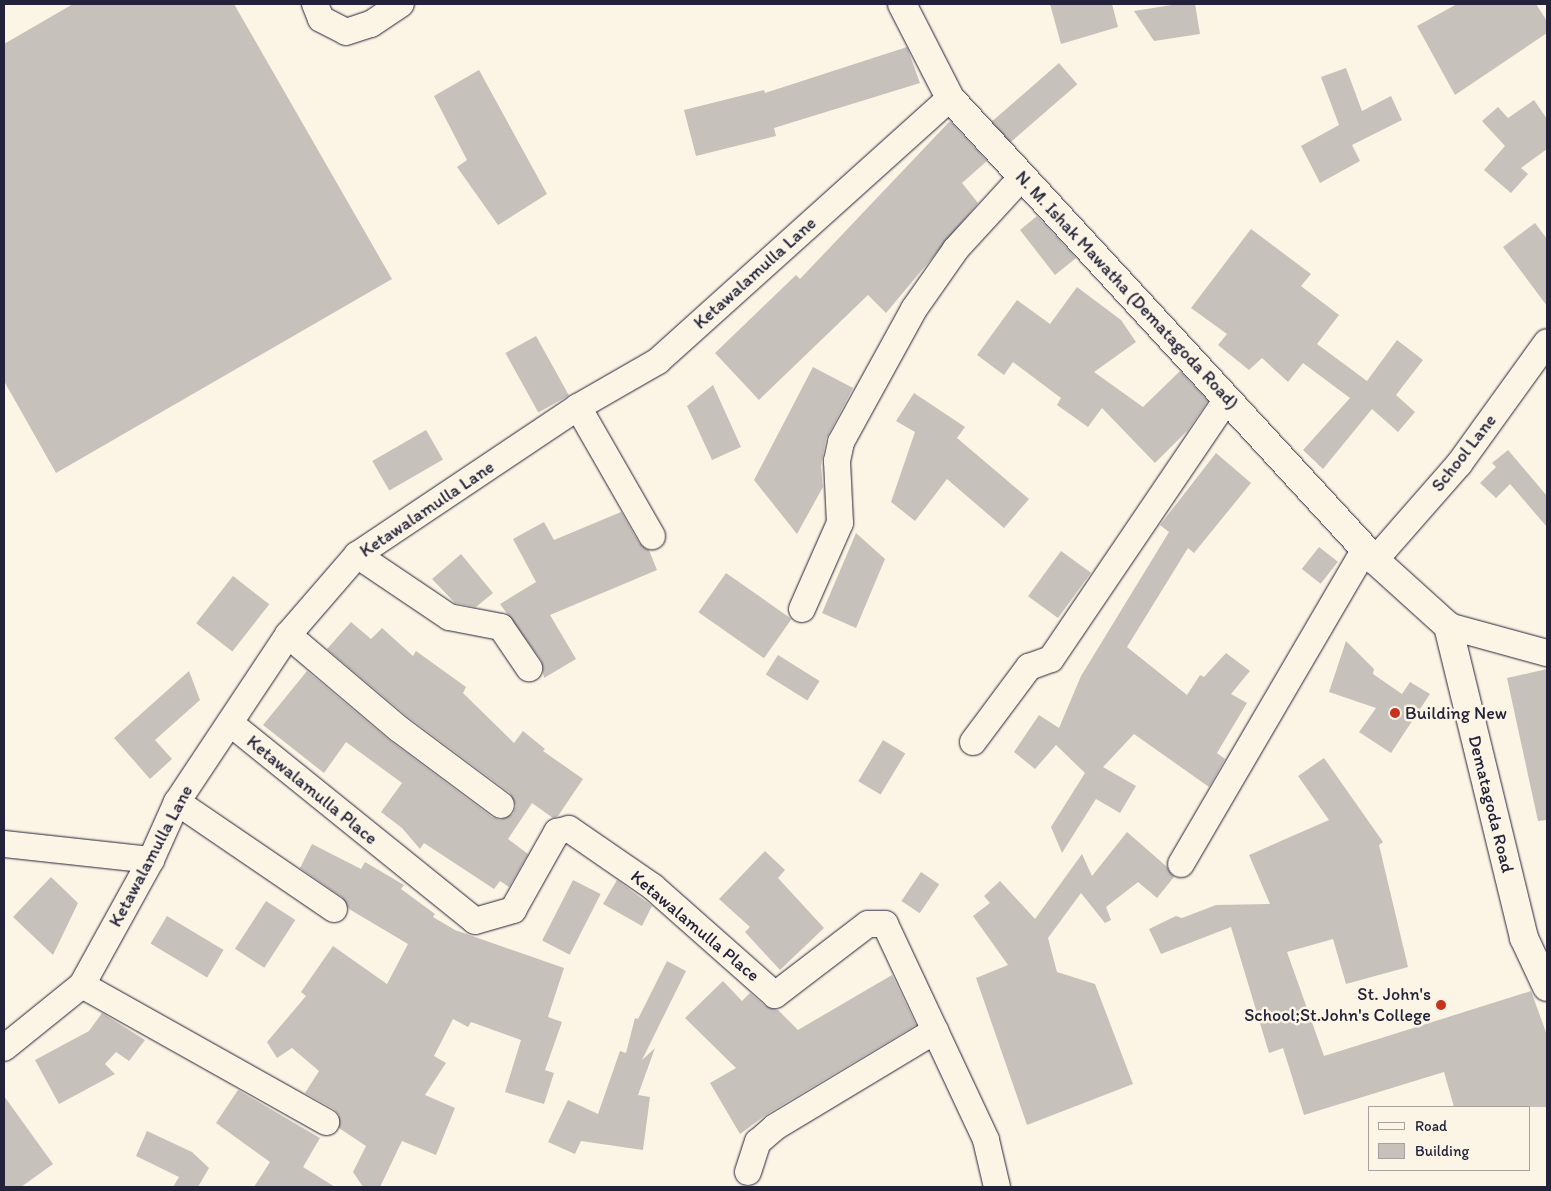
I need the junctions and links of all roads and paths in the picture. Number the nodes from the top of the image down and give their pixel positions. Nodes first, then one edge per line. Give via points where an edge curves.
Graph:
1 (315, 4) edge
2 (401, 4) edge
3 (902, 4) edge
4 (950, 98) junction
5 (1023, 176) junction
6 (1547, 342) edge
7 (1227, 399) junction
8 (578, 407) junction
9 (652, 536) dead end
10 (357, 555) junction
11 (1370, 555) junction
12 (802, 609) dead end
13 (1448, 626) junction
14 (288, 635) junction
15 (1547, 653) edge
16 (529, 668) dead end
17 (230, 723) junction
18 (973, 742) dead end
19 (176, 802) junction
20 (501, 805) dead end
21 (4, 844) edge
22 (151, 860) junction
23 (1181, 864) dead end
24 (334, 909) dead end
25 (82, 985) junction
26 (1547, 987) edge
27 (935, 1031) junction
28 (4, 1048) edge
29 (326, 1122) dead end
30 (748, 1172) dead end
31 (997, 1187) edge

1 - 2 street via 321,19 346,32 372,24
3 - 4 main road, N. M. Ishak Mawatha (Dematagoda Road)
4 - 5 main road, N. M. Ishak Mawatha (Dematagoda Road)
4 - 8 street, Ketawalamulla Lane via 658,361
5 - 7 main road, N. M. Ishak Mawatha (Dematagoda Road)
5 - 12 street via 956,249 919,302 841,442 838,461 840,523
6 - 11 street, School Lane via 1459,464
7 - 11 main road, N. M. Ishak Mawatha (Dematagoda Road)
7 - 18 street via 1051,659 1030,667
8 - 9 street
8 - 10 street, Ketawalamulla Lane
10 - 14 street, Ketawalamulla Lane
10 - 16 street via 449,617 500,627
11 - 13 main road
11 - 23 street, School Lane
13 - 15 street
13 - 26 main road, Dematagoda Road via 1524,938
14 - 17 street, Ketawalamulla Lane
14 - 20 street via 400,729
17 - 19 street, Ketawalamulla Lane
17 - 27 street, Ketawalamulla Place via 475,922 513,910 556,832 569,829 654,887 776,994 868,924 885,924
19 - 22 street, Ketawalamulla Lane
19 - 24 street
21 - 22 street
22 - 25 street, Ketawalamulla Lane
25 - 28 street, Ketawalamulla Lane
25 - 29 street
27 - 30 street via 775,1127 758,1142
27 - 31 street, Ketawalamulla Place via 986,1140

